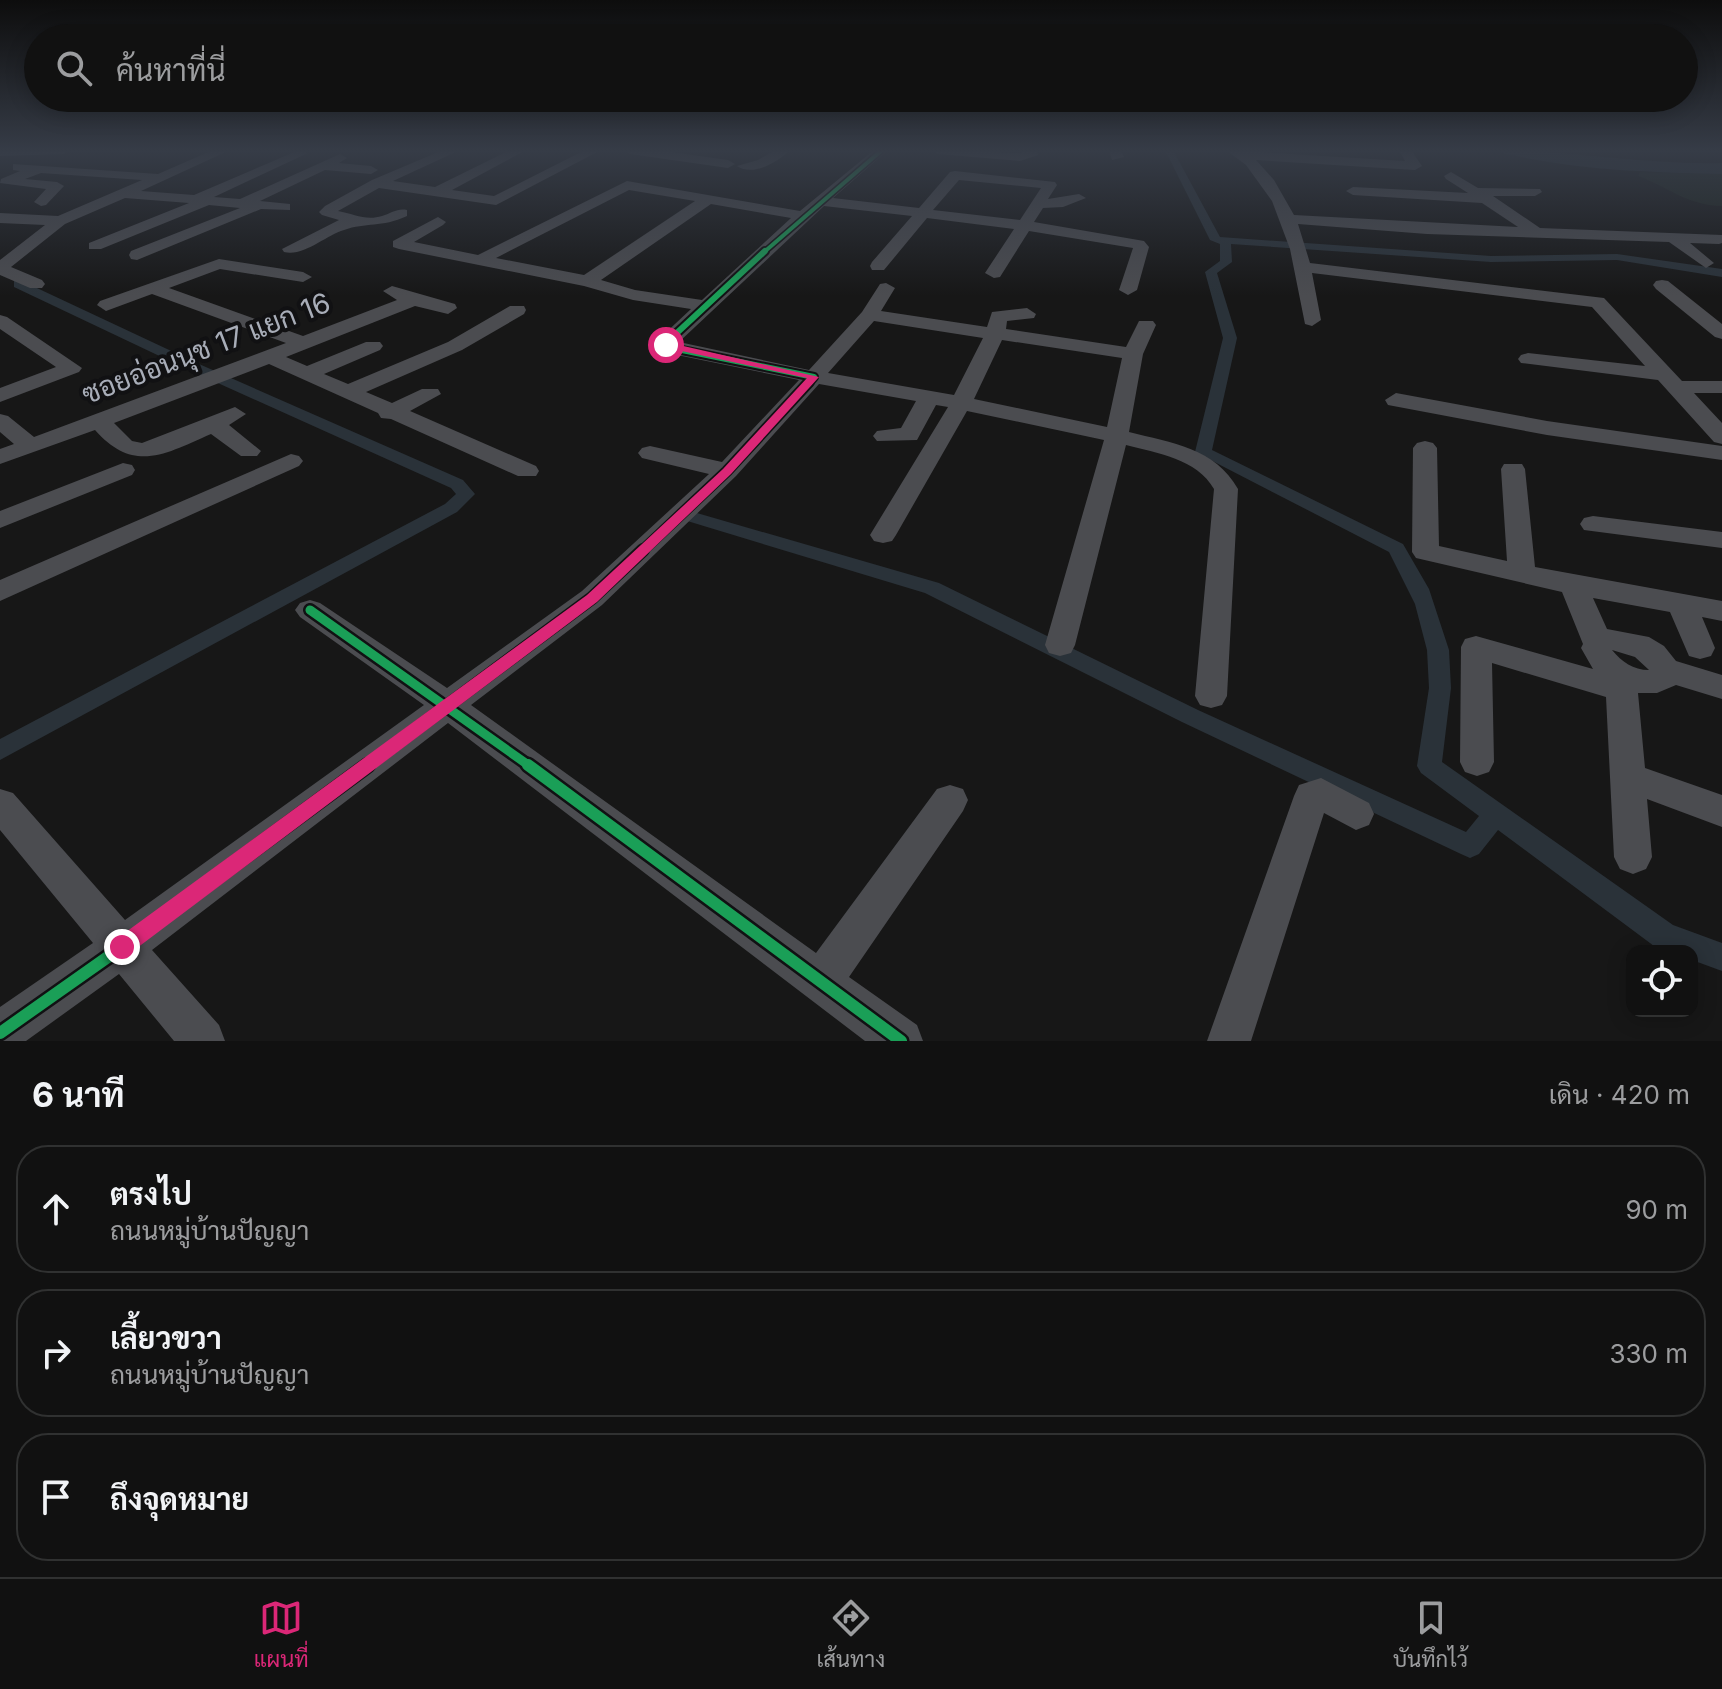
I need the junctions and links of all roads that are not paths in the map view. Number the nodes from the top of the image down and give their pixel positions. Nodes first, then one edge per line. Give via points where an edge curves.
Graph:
1 (44, 199) edge
2 (111, 199) edge
3 (183, 199) edge
4 (205, 199) edge
5 (254, 199) edge
6 (345, 199) edge
7 (479, 199) edge
8 (506, 199) edge
9 (598, 199) edge
10 (704, 199) edge
11 (709, 199) junction
12 (823, 199) edge
13 (935, 199) edge
14 (1041, 199) edge
15 (1077, 199) edge
16 (1276, 199) edge
17 (1487, 199) edge
18 (202, 200) junction
19 (41, 202) dead end
20 (242, 204) junction
21 (1038, 204) junction
22 (260, 205) junction
23 (285, 207) dead end
24 (812, 208) junction
25 (402, 213) dead end
26 (923, 213) junction
27 (0, 218) edge
28 (1286, 219) junction
29 (60, 221) junction
30 (438, 222) dead end
31 (347, 224) junction
32 (1022, 225) junction
33 (1674, 230) junction
34 (1534, 231) junction
35 (1719, 239) dead end
36 (95, 246) dead end
37 (290, 249) dead end
38 (1300, 252) junction
39 (9, 254) edge
40 (137, 255) dead end
41 (480, 260) junction
42 (1706, 263) dead end
43 (878, 266) dead end
44 (0, 269) edge
45 (994, 273) dead end
46 (303, 277) dead end
47 (587, 281) junction
48 (36, 284) dead end
49 (1662, 285) dead end
50 (152, 288) junction
51 (886, 288) dead end
52 (1128, 290) dead end
53 (392, 291) dead end
54 (413, 300) junction
55 (106, 305) dead end
56 (706, 306) junction
57 (448, 308) dead end
58 (517, 310) dead end
59 (1027, 314) dead end
60 (869, 315) junction
61 (1312, 320) dead end
62 (0, 321) edge
63 (1146, 325) dead end
64 (1722, 333) edge
65 (995, 334) junction
66 (303, 343) junction
67 (373, 346) dead end
68 (1133, 354) junction
69 (269, 357) junction
70 (1528, 359) dead end
71 (305, 374) junction
72 (814, 377) junction
73 (1669, 380) junction
74 (1722, 387) edge
75 (345, 393) junction
76 (430, 394) dead end
77 (0, 396) edge
78 (929, 397) junction
79 (1396, 400) dead end
80 (961, 403) junction
81 (389, 413) junction
82 (235, 414) dead end
83 (0, 421) edge
84 (99, 421) junction
85 (213, 424) junction
86 (885, 436) dead end
87 (1117, 436) junction
88 (1722, 437) edge
89 (31, 446) junction
90 (1425, 448) dead end
91 (249, 451) dead end
92 (650, 453) dead end
93 (1722, 453) edge
94 (0, 457) edge
95 (291, 461) dead end
96 (1513, 469) dead end
97 (123, 470) dead end
98 (527, 471) dead end
99 (727, 471) junction
100 (0, 520) edge
101 (1593, 524) dead end
102 (883, 535) dead end
103 (1722, 540) edge
104 (1522, 575) junction
105 (1573, 585) junction
106 (0, 591) edge
107 (1681, 604) junction
108 (310, 610) dead end
109 (1722, 611) edge
110 (1598, 643) junction
111 (1060, 645) dead end
112 (1700, 648) dead end
113 (1666, 670) junction
114 (1622, 682) junction
115 (1722, 687) edge
116 (1211, 696) dead end
117 (449, 706) junction
118 (1477, 762) dead end
119 (1628, 777) junction
120 (950, 800) dead end
121 (0, 804) edge
122 (1722, 811) edge
123 (1356, 814) dead end
124 (1633, 857) dead end
125 (122, 947) junction
126 (821, 981) junction
127 (0, 1033) edge
128 (203, 1041) edge
129 (901, 1041) edge
130 (1229, 1041) edge

1 - 19 street
2 - 29 street
3 - 18 street
4 - 18 street
5 - 20 street
6 - 31 street via 327,212 354,219
7 - 8 street
9 - 41 street
10 - 11 street
11 - 24 street
11 - 47 street
12 - 24 street
13 - 26 street
14 - 21 street
15 - 21 street
16 - 28 street
17 - 34 street
18 - 20 street
18 - 36 street via 161,222
20 - 22 street
21 - 32 street
22 - 23 street
22 - 40 street
24 - 26 street
24 - 56 street
25 - 31 street via 384,221
26 - 32 street
26 - 43 street
27 - 29 street
28 - 34 street
28 - 38 street
29 - 39 street
30 - 41 street via 399,244
31 - 37 street
32 - 45 street
32 - 52 street via 1138,244
33 - 34 street
33 - 35 street
33 - 42 street
38 - 61 street
38 - 73 street via 1598,302
39 - 44 street
41 - 47 street
44 - 48 street
46 - 50 street via 219,264
47 - 56 street via 633,295
49 - 64 street
50 - 55 street
50 - 66 street
51 - 60 street
53 - 54 street
54 - 57 street
54 - 66 street, ซอยอ่อนนุช 17 แยก 16
56 - 72 street via 667,346
58 - 75 street via 455,346
59 - 65 street via 1002,314
60 - 65 street
60 - 72 street
62 - 77 street via 72,368
63 - 68 street
65 - 68 street
65 - 80 street
66 - 69 street, ซอยอ่อนนุช 17 แยก 16
67 - 71 street
68 - 87 street
69 - 71 street
69 - 84 street, ซอยอ่อนนุช 17 แยก 16
70 - 73 street
71 - 75 street
72 - 78 street
72 - 99 street
73 - 74 street
73 - 88 street
75 - 81 street
76 - 81 street
78 - 80 street
78 - 86 street via 909,435
79 - 93 street
80 - 87 street
80 - 102 street
81 - 98 street
82 - 85 street
83 - 89 street
84 - 85 street via 134,451
84 - 89 street, ซอยอ่อนนุช 17 แยก 16
85 - 91 street
87 - 111 street
87 - 116 street via 1194,460 1217,473 1226,489
89 - 94 street, ซอยอ่อนนุช 17 แยก 16
90 - 104 street via 1426,552
92 - 99 street
95 - 106 street
96 - 104 street
97 - 100 street
99 - 117 street via 592,598
101 - 103 street
104 - 105 street
105 - 107 street
105 - 110 street
107 - 109 street
107 - 112 street
108 - 117 street
110 - 113 street via 1612,639 1634,644
110 - 114 street via 1597,655
113 - 114 street via 1666,676 1654,682
113 - 115 street
114 - 118 street via 1476,647
114 - 119 street
117 - 125 street
117 - 126 street
119 - 122 street
119 - 124 street
120 - 126 street
121 - 125 street
123 - 130 street via 1321,793 1312,796
125 - 127 street
125 - 128 street
126 - 129 street

